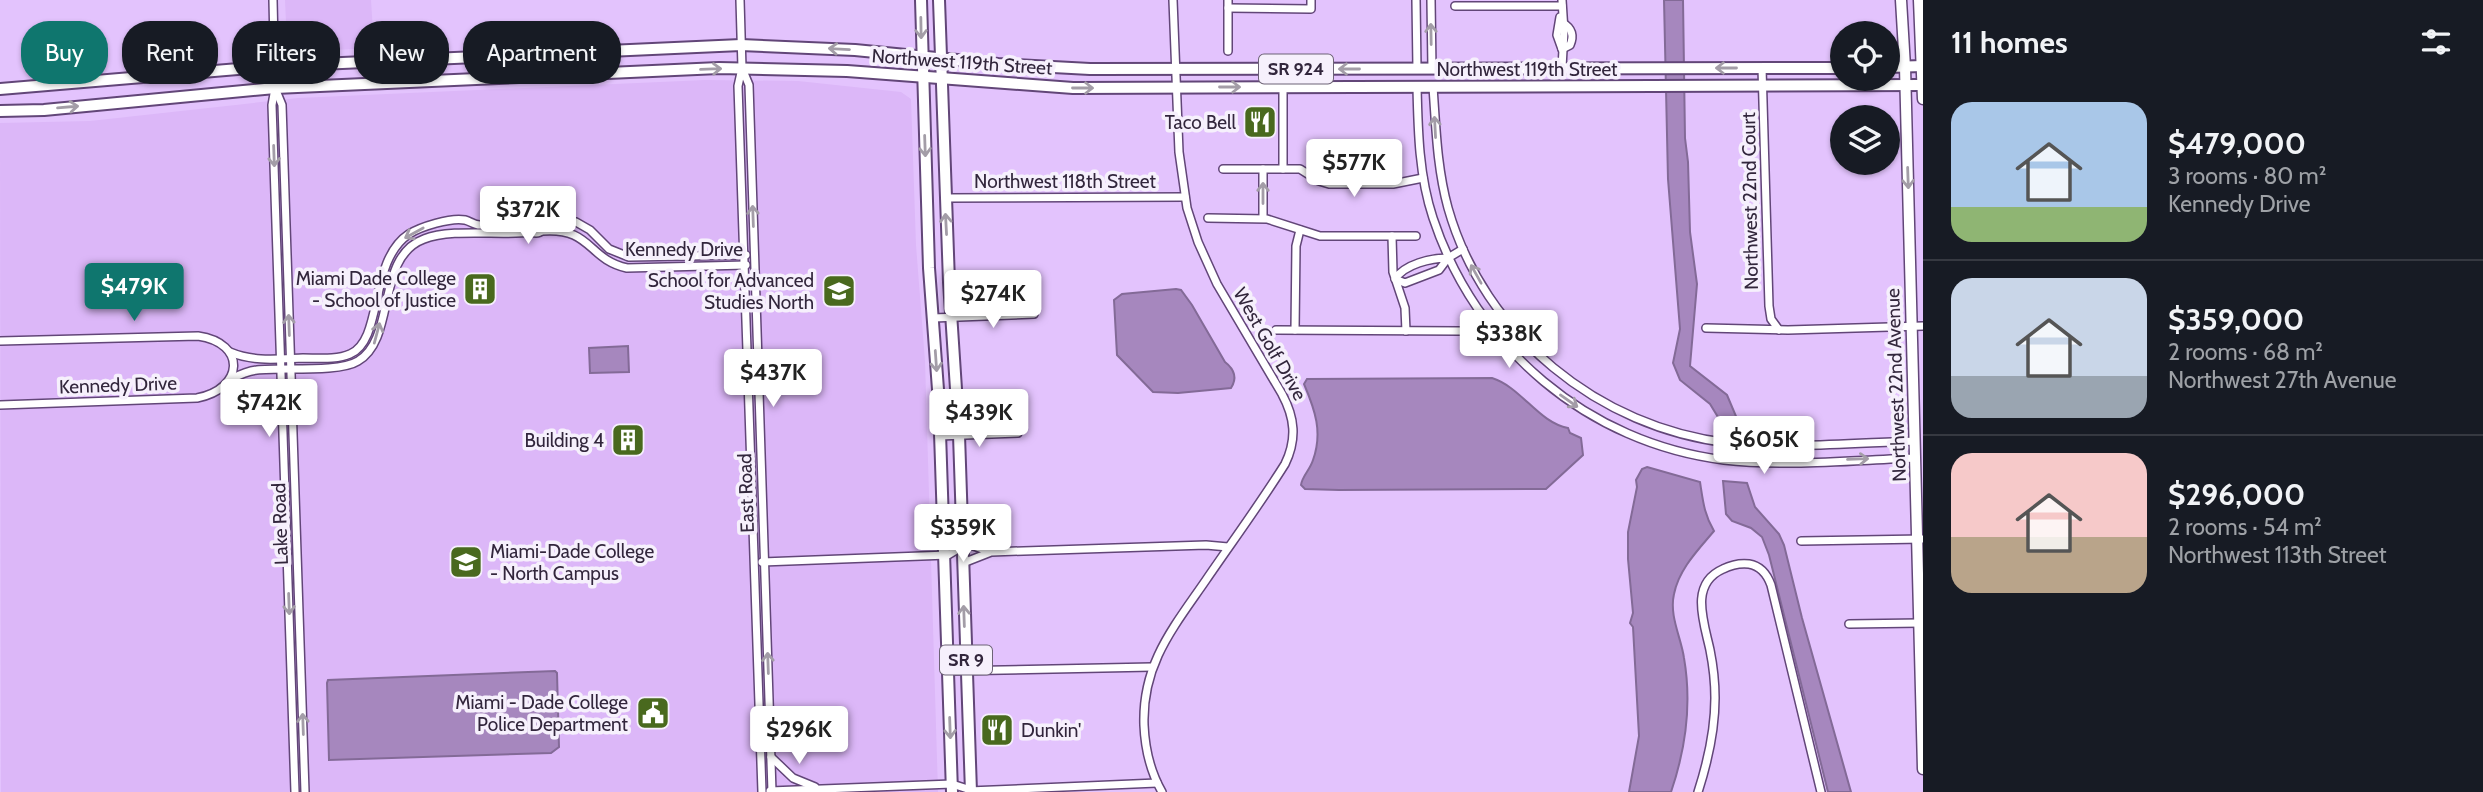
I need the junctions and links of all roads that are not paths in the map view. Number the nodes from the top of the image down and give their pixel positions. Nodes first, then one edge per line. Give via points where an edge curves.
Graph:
1 (273, 0) edge
2 (740, 0) edge
3 (921, 0) edge
4 (1173, 0) edge
5 (1311, 0) edge
6 (1416, 0) edge
7 (1430, 0) edge
8 (1901, 0) edge
9 (1919, 0) edge
10 (941, 3) edge
11 (1537, 3) edge
12 (1562, 3) edge
13 (1228, 4) edge
14 (1454, 6) dead end
15 (274, 21) edge
16 (741, 45) junction
17 (1562, 49) junction
18 (1228, 51) dead end
19 (922, 57) junction
20 (941, 59) junction
21 (340, 63) edge
22 (1923, 66) edge
23 (1900, 67) edge
24 (1905, 67) junction
25 (742, 68) junction
26 (1562, 68) junction
27 (1762, 68) junction
28 (1830, 68) edge
29 (1417, 69) junction
30 (1432, 69) junction
31 (232, 70) edge
32 (1176, 70) junction
33 (923, 78) junction
34 (942, 79) junction
35 (275, 84) edge
36 (1923, 85) edge
37 (1905, 86) junction
38 (1283, 87) junction
39 (1417, 87) junction
40 (1433, 87) junction
41 (1763, 87) junction
42 (275, 88) junction
43 (1177, 88) junction
44 (0, 89) edge
45 (1923, 99) edge
46 (0, 111) edge
47 (1223, 169) dead end
48 (1263, 169) junction
49 (1283, 169) junction
50 (1423, 178) junction
51 (1185, 197) junction
52 (945, 198) junction
53 (542, 218) junction
54 (1208, 218) dead end
55 (1263, 218) junction
56 (527, 221) junction
57 (444, 223) junction
58 (542, 230) junction
59 (1300, 230) junction
60 (532, 232) junction
61 (446, 235) junction
62 (1392, 236) junction
63 (1416, 236) dead end
64 (1463, 249) junction
65 (744, 255) junction
66 (754, 255) junction
67 (1448, 258) junction
68 (745, 265) junction
69 (754, 265) junction
70 (1408, 268) junction
71 (1395, 279) junction
72 (1413, 280) junction
73 (1034, 314) dead end
74 (951, 317) junction
75 (933, 318) junction
76 (1918, 326) edge
77 (1706, 328) dead end
78 (1276, 330) dead end
79 (1295, 330) junction
80 (1779, 330) junction
81 (1406, 331) junction
82 (1460, 331) dead end
83 (0, 341) edge
84 (229, 352) junction
85 (281, 359) junction
86 (291, 359) junction
87 (281, 369) junction
88 (291, 369) junction
89 (231, 379) junction
90 (0, 405) edge
91 (1018, 433) dead end
92 (959, 435) junction
93 (939, 436) junction
94 (1915, 440) junction
95 (1916, 458) junction
96 (1920, 539) edge
97 (1801, 541) dead end
98 (962, 542) junction
99 (1228, 547) junction
100 (990, 552) junction
101 (943, 556) junction
102 (755, 562) junction
103 (764, 562) junction
104 (962, 563) junction
105 (1920, 623) junction
106 (1849, 624) dead end
107 (1152, 667) junction
108 (948, 671) junction
109 (967, 671) junction
110 (771, 756) junction
111 (1923, 769) edge
112 (1157, 783) junction
113 (819, 788) junction
114 (952, 788) edge
115 (969, 791) edge
116 (295, 792) edge
117 (305, 792) edge
118 (762, 792) edge
119 (772, 792) edge
120 (1162, 792) edge
121 (1698, 792) edge
122 (1821, 792) edge

1 - 15 street, Lake Road
2 - 16 street, East Road
3 -> 19 main road, SR 9
4 - 32 street, West Golf Drive
5 - 13 street via 1311,9
6 - 29 street
30 -> 7 street
8 - 24 main road, Northwest 22nd Avenue
9 - 22 main road
10 - 20 main road, SR 9
11 - 12 street
11 - 14 street
12 - 17 street via 1557,35
12 - 17 street via 1563,23 1572,37 1570,45
13 - 18 street
19 -> 16 main road, Northwest 119th Street / SR 924
16 - 21 main road, Northwest 119th Street / SR 924
16 - 25 street, East Road
17 - 26 street
19 - 20 main road, Northwest 119th Street / SR 924
19 - 33 main road, SR 9
20 - 32 main road, Northwest 119th Street / SR 924
20 - 34 main road, SR 9
22 - 24 main road
22 - 36 main road
23 - 24 main road
24 - 37 main road, Northwest 22nd Avenue
25 - 33 main road, Northwest 119th Street / SR 924
42 -> 25 main road, Northwest 119th Street / SR 924
25 - 65 street, East Road via 738,86
66 -> 25 street, East Road via 748,85
27 -> 26 main road, Northwest 119th Street / SR 924
26 - 30 main road, Northwest 119th Street / SR 924
27 - 28 main road, Northwest 119th Street / SR 924
27 - 41 street, Northwest 22nd Court
29 - 30 main road, Northwest 119th Street / SR 924
29 -> 32 main road, Northwest 119th Street / SR 924
29 - 39 main road
30 - 40 main road
31 - 44 main road, Northwest 119th Street / SR 924
32 - 43 street, West Golf Drive
33 - 34 main road, Northwest 119th Street / SR 924
33 -> 75 main road, SR 9
34 -> 43 main road, Northwest 119th Street / SR 924 via 1053,87
34 - 52 main road, SR 9
35 - 42 street, Lake Road
36 - 37 main road, Northwest 119th Street / SR 924
36 - 45 main road
37 - 41 main road, Northwest 119th Street / SR 924
37 -> 76 main road, Northwest 22nd Avenue
38 - 39 main road, Northwest 119th Street / SR 924
43 -> 38 main road, Northwest 119th Street / SR 924
38 - 49 street
39 - 40 main road, Northwest 119th Street / SR 924
39 - 50 street
40 - 41 main road, Northwest 119th Street / SR 924
64 -> 40 street via 1442,183
41 - 80 street, Northwest 22nd Court via 1769,306 1771,320
46 -> 42 main road, Northwest 119th Street / SR 924
42 -> 85 street, Lake Road
86 -> 42 street, Lake Road via 282,105
43 - 51 street, West Golf Drive
47 - 48 street
48 - 49 street
55 -> 48 street
49 - 50 street via 1300,169 1328,184 1402,184
50 - 67 street
51 - 52 street, Northwest 118th Street
51 - 99 street, West Golf Drive via 1209,268 1282,394 1293,422 1287,459
74 -> 52 main road, SR 9
53 - 56 street, Kennedy Drive via 533,215
53 - 58 street
53 - 65 street, Kennedy Drive via 576,222 609,249 629,257
54 - 55 street
55 - 59 street
56 - 57 street, Kennedy Drive
56 - 60 street
57 - 61 street
57 -> 86 street, Kennedy Drive via 411,232 391,253 366,340 358,350 344,357
58 - 60 street, Kennedy Drive
58 - 68 street, Kennedy Drive via 573,233 609,262 627,268
59 - 62 street via 1320,236
59 - 79 street
60 - 61 street, Kennedy Drive
88 -> 61 street, Kennedy Drive via 346,366 364,358 375,343 401,257 420,240
62 - 63 street
62 - 71 street
64 - 67 street
94 -> 64 street via 1735,443 1687,435 1632,417 1583,391 1528,345 1492,301
65 - 66 street, Kennedy Drive
65 - 68 street, East Road
66 - 69 street, East Road
67 - 70 street via 1433,258
67 - 72 street via 1439,270
67 -> 95 street via 1481,315 1522,364 1578,408 1633,437 1688,453 1745,461
68 - 69 street, Kennedy Drive
68 - 102 street, East Road
69 - 103 street, East Road
70 - 71 street
70 - 72 street
71 - 72 street
71 - 81 street via 1405,308
73 - 74 street
74 - 75 street
74 - 92 main road, SR 9
75 -> 93 main road, SR 9
76 - 80 street
76 - 94 main road, Northwest 22nd Avenue
77 - 80 street
78 - 79 street
79 - 81 street
81 - 82 street
83 - 84 street, Kennedy Drive via 191,335 211,339
84 - 85 street, Kennedy Drive via 256,360
84 - 89 street via 234,365
85 - 86 street, Kennedy Drive
85 - 87 street, Lake Road
86 - 88 street, Lake Road
87 - 88 street, Kennedy Drive
87 - 89 street, Kennedy Drive via 252,371
87 -> 116 street, Lake Road
117 -> 88 street, Lake Road
89 - 90 street, Kennedy Drive via 218,391 197,398
91 - 92 street
92 - 93 street
92 - 98 main road, SR 9
93 - 101 main road, SR 9
94 - 95 main road, Northwest 22nd Avenue
95 - 96 main road, Northwest 22nd Avenue
96 - 97 street
96 - 105 main road, Northwest 22nd Avenue
98 - 100 street
98 - 101 street via 954,553
98 - 104 main road, SR 9
99 - 100 street
99 - 107 street, West Golf Drive
100 - 104 street
101 - 103 street
101 - 108 main road, SR 9
102 - 103 street
102 - 118 street, East Road
110 -> 103 street, East Road
109 -> 104 main road, SR 9
105 - 106 street
105 - 111 main road, Northwest 22nd Avenue
107 - 109 street
107 - 112 street, West Golf Drive via 1144,730
108 - 109 street
108 -> 114 main road, SR 9
109 - 115 main road, SR 9
110 - 113 street via 793,778
110 - 119 street, East Road
112 - 115 street
112 - 120 street, West Golf Drive
113 - 114 street
113 - 119 street
114 - 115 street
118 - 119 street
121 - 122 street via 1710,751 1715,699 1702,596 1714,574 1740,564 1757,566 1769,579

